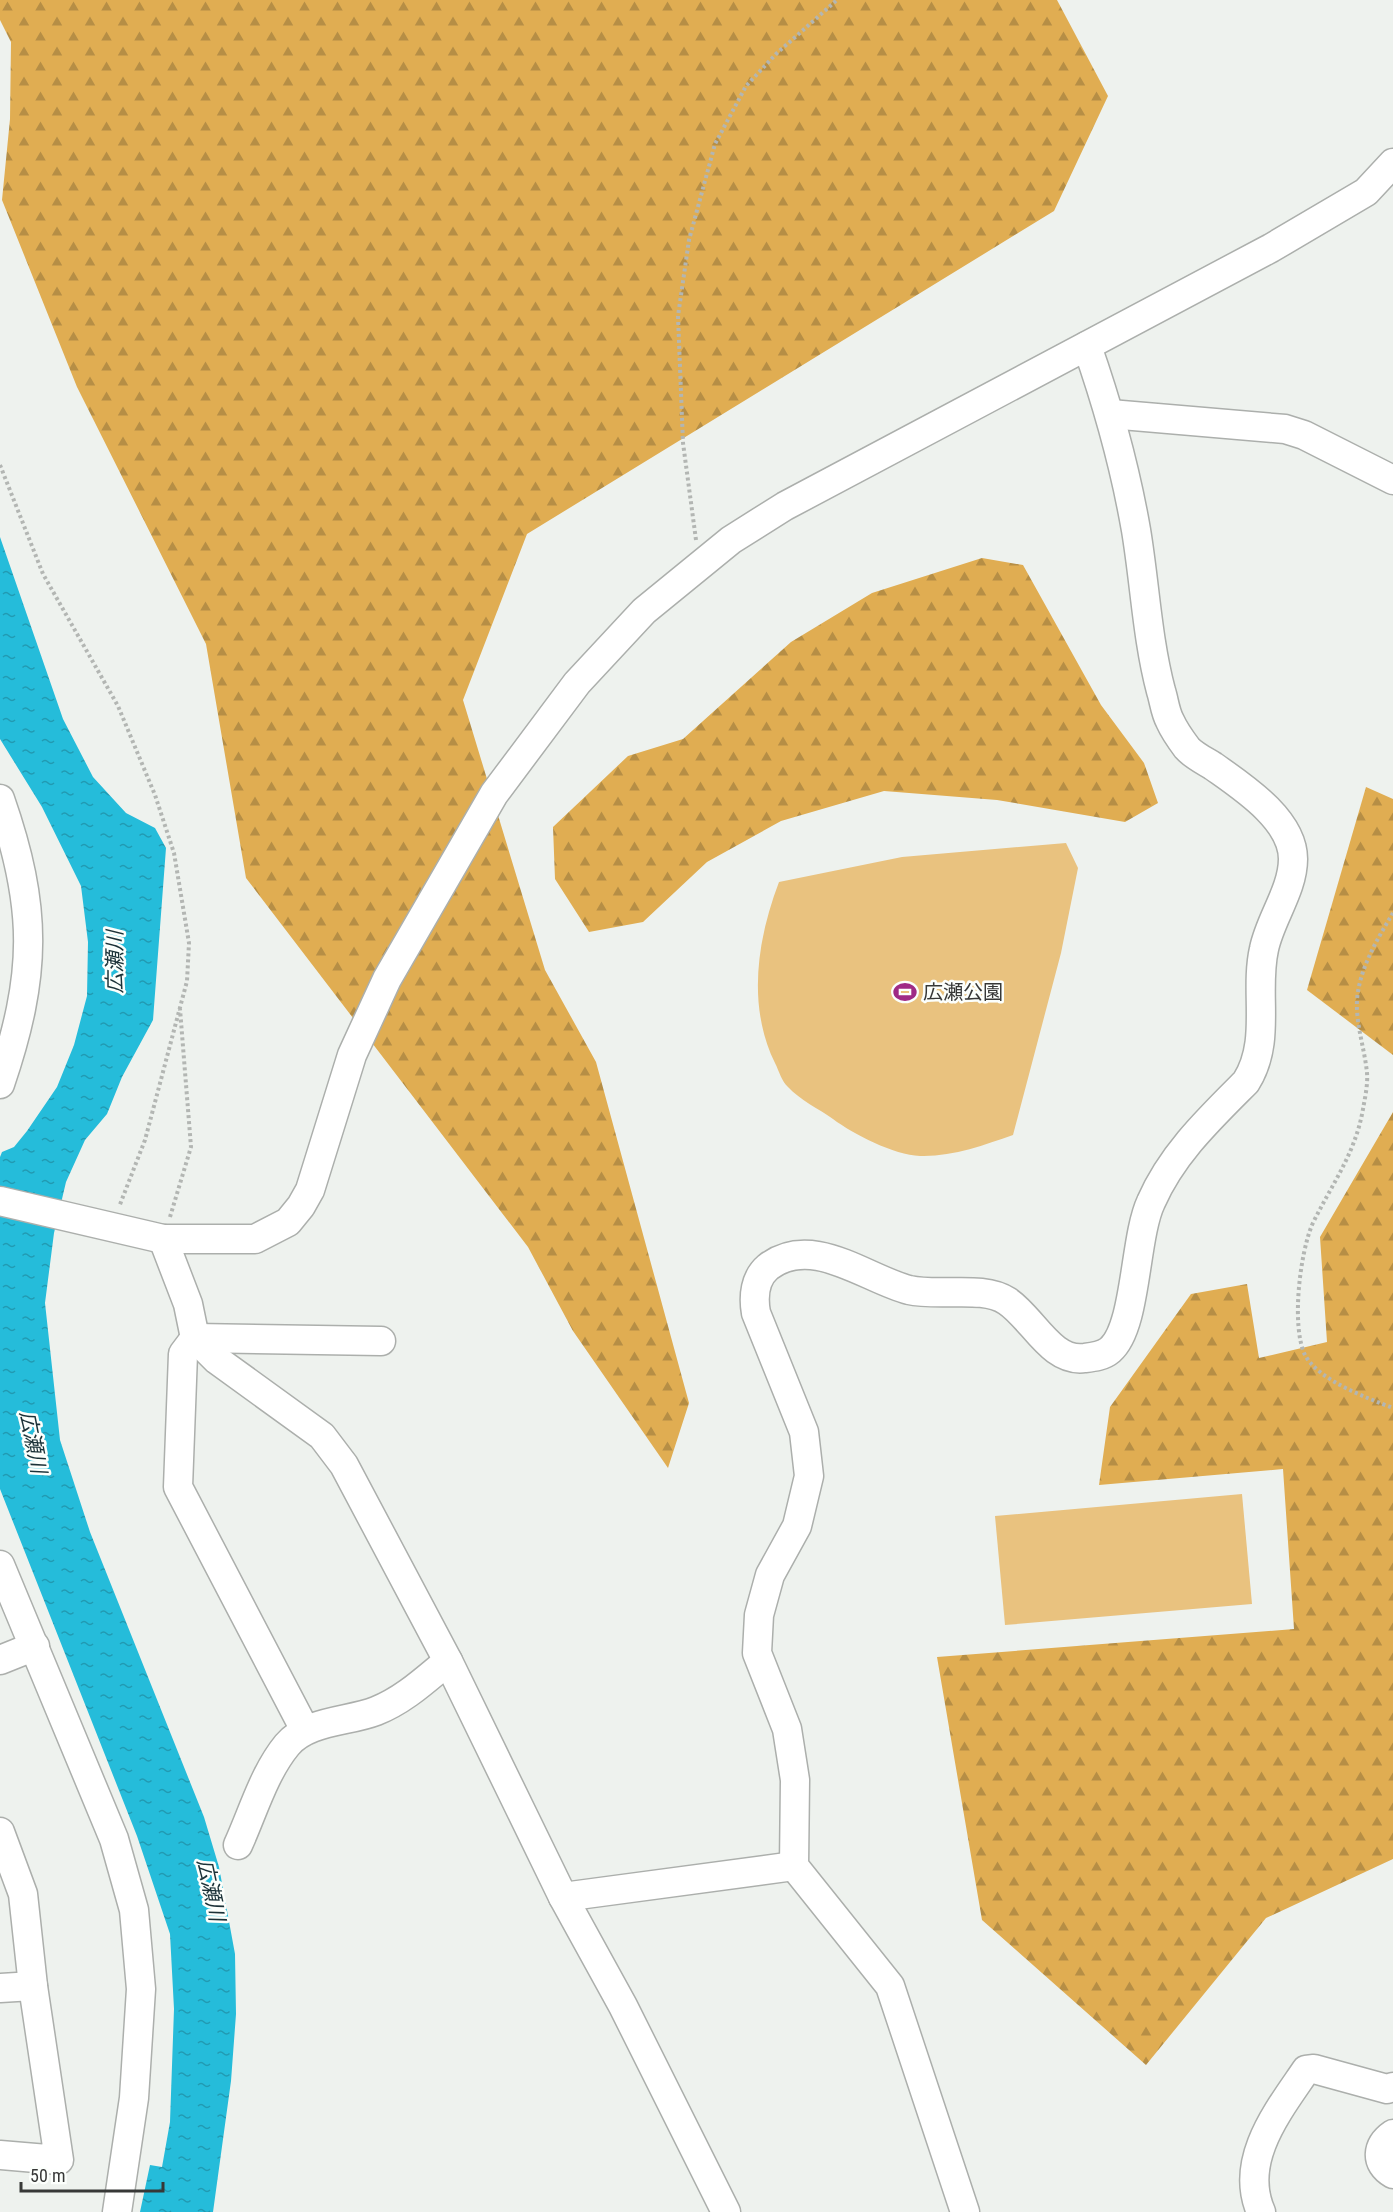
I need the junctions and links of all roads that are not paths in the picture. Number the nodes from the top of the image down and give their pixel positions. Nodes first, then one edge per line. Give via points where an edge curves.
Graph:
1 (1393, 163) edge
2 (1087, 346) junction
3 (1110, 414) junction
4 (1393, 480) edge
5 (0, 799) edge
6 (7, 839) edge
7 (3, 1067) edge
8 (0, 1201) edge
9 (163, 1239) junction
10 (195, 1338) junction
11 (381, 1341) dead end
12 (0, 1565) edge
13 (34, 1646) junction
14 (0, 1660) edge
15 (448, 1661) junction
16 (304, 1730) junction
17 (0, 1832) edge
18 (238, 1845) dead end
19 (794, 1866) junction
20 (563, 1897) junction
21 (33, 1986) junction
22 (0, 1988) edge
23 (1393, 2087) edge
24 (1393, 2134) edge
25 (0, 2155) edge
26 (1393, 2174) edge
27 (117, 2212) edge
28 (726, 2212) edge
29 (965, 2212) edge
30 (1261, 2212) edge

1 - 2 street via 1366,192 1271,248
2 - 3 street
2 - 9 street via 785,506 731,540 644,611 577,683 494,794 387,980 352,1054 302,1206 288,1222 255,1239
3 - 4 street via 1285,429
3 - 19 street via 1136,531 1156,673 1169,719 1188,749 1254,796 1275,818 1287,836 1293,858 1285,893 1263,950 1261,1036 1246,1082 1185,1144 1149,1204 1124,1326 1118,1341 1102,1355 1071,1358 1059,1353 1007,1301 995,1296 975,1292 939,1295 907,1289 865,1270 810,1254 789,1256 763,1272 755,1294 756,1313 804,1431 810,1476 797,1526 770,1575 759,1615 757,1653 787,1729 795,1780
5 - 6 street
6 - 7 street via 27,898 29,944 26,989
8 - 9 street
9 - 10 street via 188,1304
10 - 11 street
10 - 15 street via 218,1360 322,1436 344,1465
10 - 16 street via 183,1354 178,1487
12 - 13 street
13 - 14 street
13 - 27 street via 114,1839 134,1910 141,1989 134,2098
15 - 16 street via 410,1692 377,1710
15 - 20 street
16 - 18 street via 288,1744 271,1769
17 - 21 street via 23,1894
19 - 20 street
19 - 29 street via 891,1986
20 - 28 street via 623,2006
21 - 22 street
21 - 25 street via 59,2160
23 - 30 street via 1387,2089 1306,2070 1267,2128 1255,2184
24 - 26 street via 1385,2139 1379,2157

